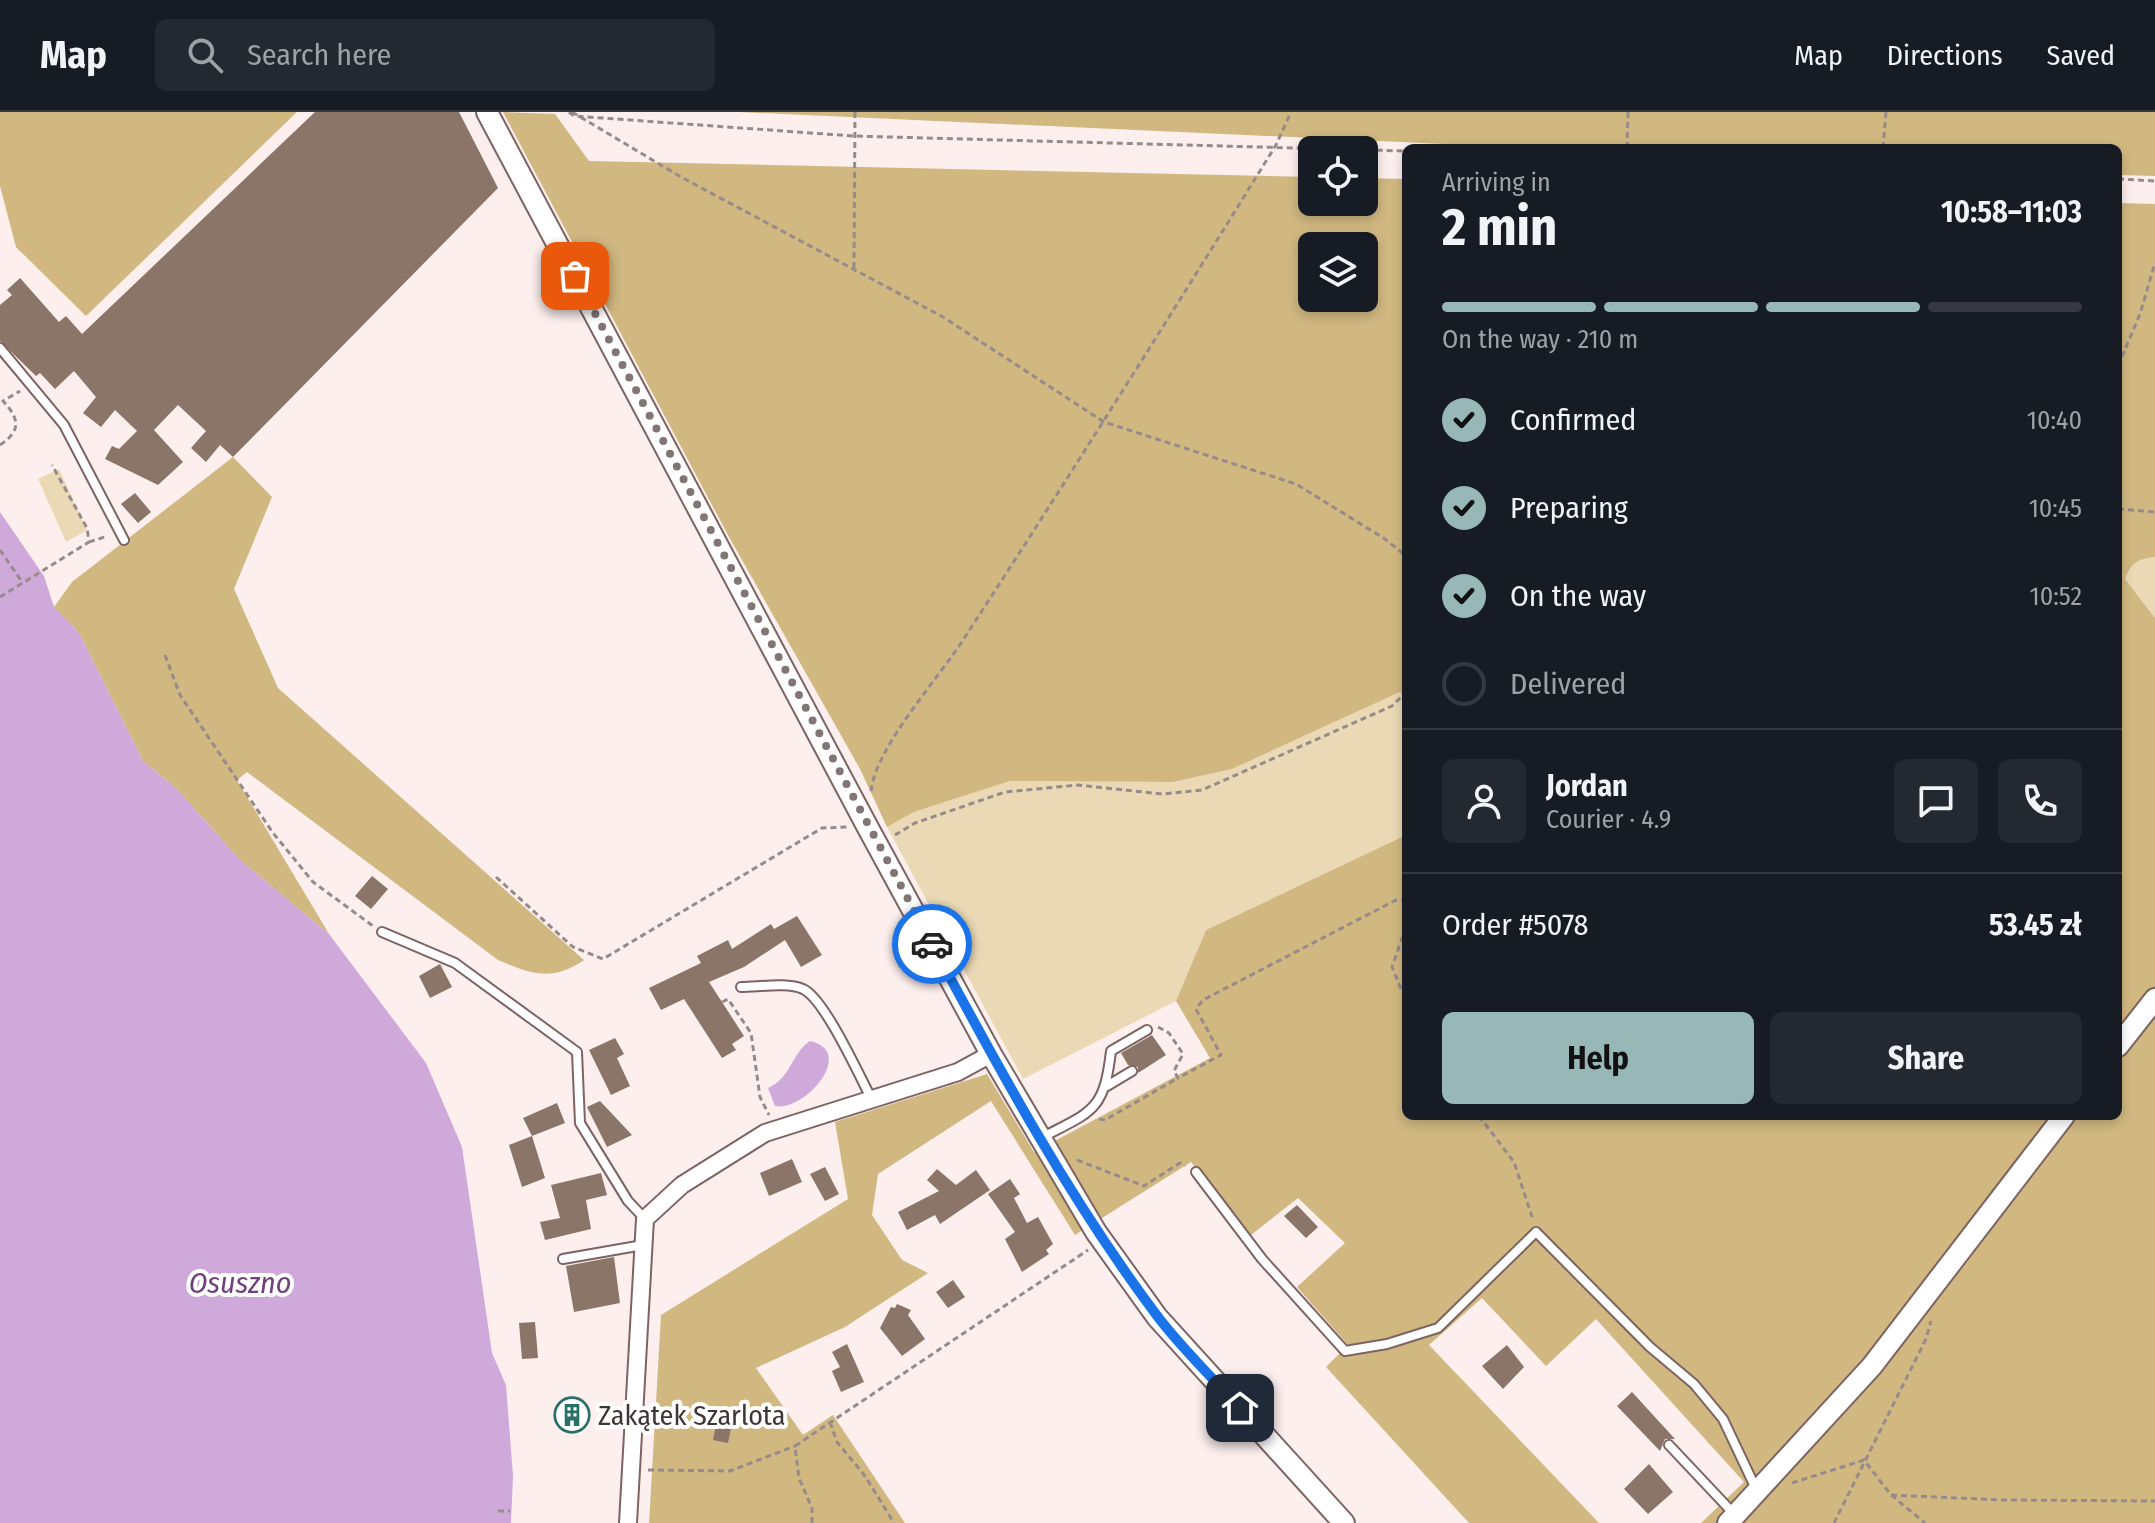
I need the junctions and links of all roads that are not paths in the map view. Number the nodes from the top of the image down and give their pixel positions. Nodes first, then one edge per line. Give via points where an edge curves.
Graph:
1 (487, 112) edge
2 (0, 348) edge
3 (124, 540) dead end
4 (382, 932) road end
5 (741, 987) dead end
6 (2155, 999) edge
7 (1147, 1030) road end
8 (2122, 1041) edge
9 (991, 1054) junction
10 (1132, 1071) dead end
11 (1107, 1086) junction
12 (872, 1099) junction
13 (2061, 1120) edge
14 (1044, 1144) junction
15 (1196, 1172) road end
16 (645, 1219) junction
17 (643, 1245) junction
18 (563, 1259) dead end
19 (1669, 1445) dead end
20 (1758, 1493) junction
21 (1732, 1519) edge
22 (628, 1523) edge
23 (1344, 1523) edge

1 - 9 street
2 - 3 lane via 64,425
4 - 16 lane via 455,963 577,1052 580,1123
5 - 12 lane via 801,987 811,994
6 - 8 street
7 - 11 lane via 1111,1051
9 - 12 street via 958,1072
9 - 14 street
10 - 11 lane
11 - 14 lane via 1095,1108
12 - 16 street via 777,1129 682,1185
13 - 20 street via 1872,1366
14 - 23 street via 1096,1232 1157,1317
15 - 20 lane via 1262,1259 1345,1351 1438,1328 1536,1232 1694,1384 1723,1419
16 - 17 street
17 - 18 lane
17 - 22 street
19 - 21 lane
20 - 21 street

